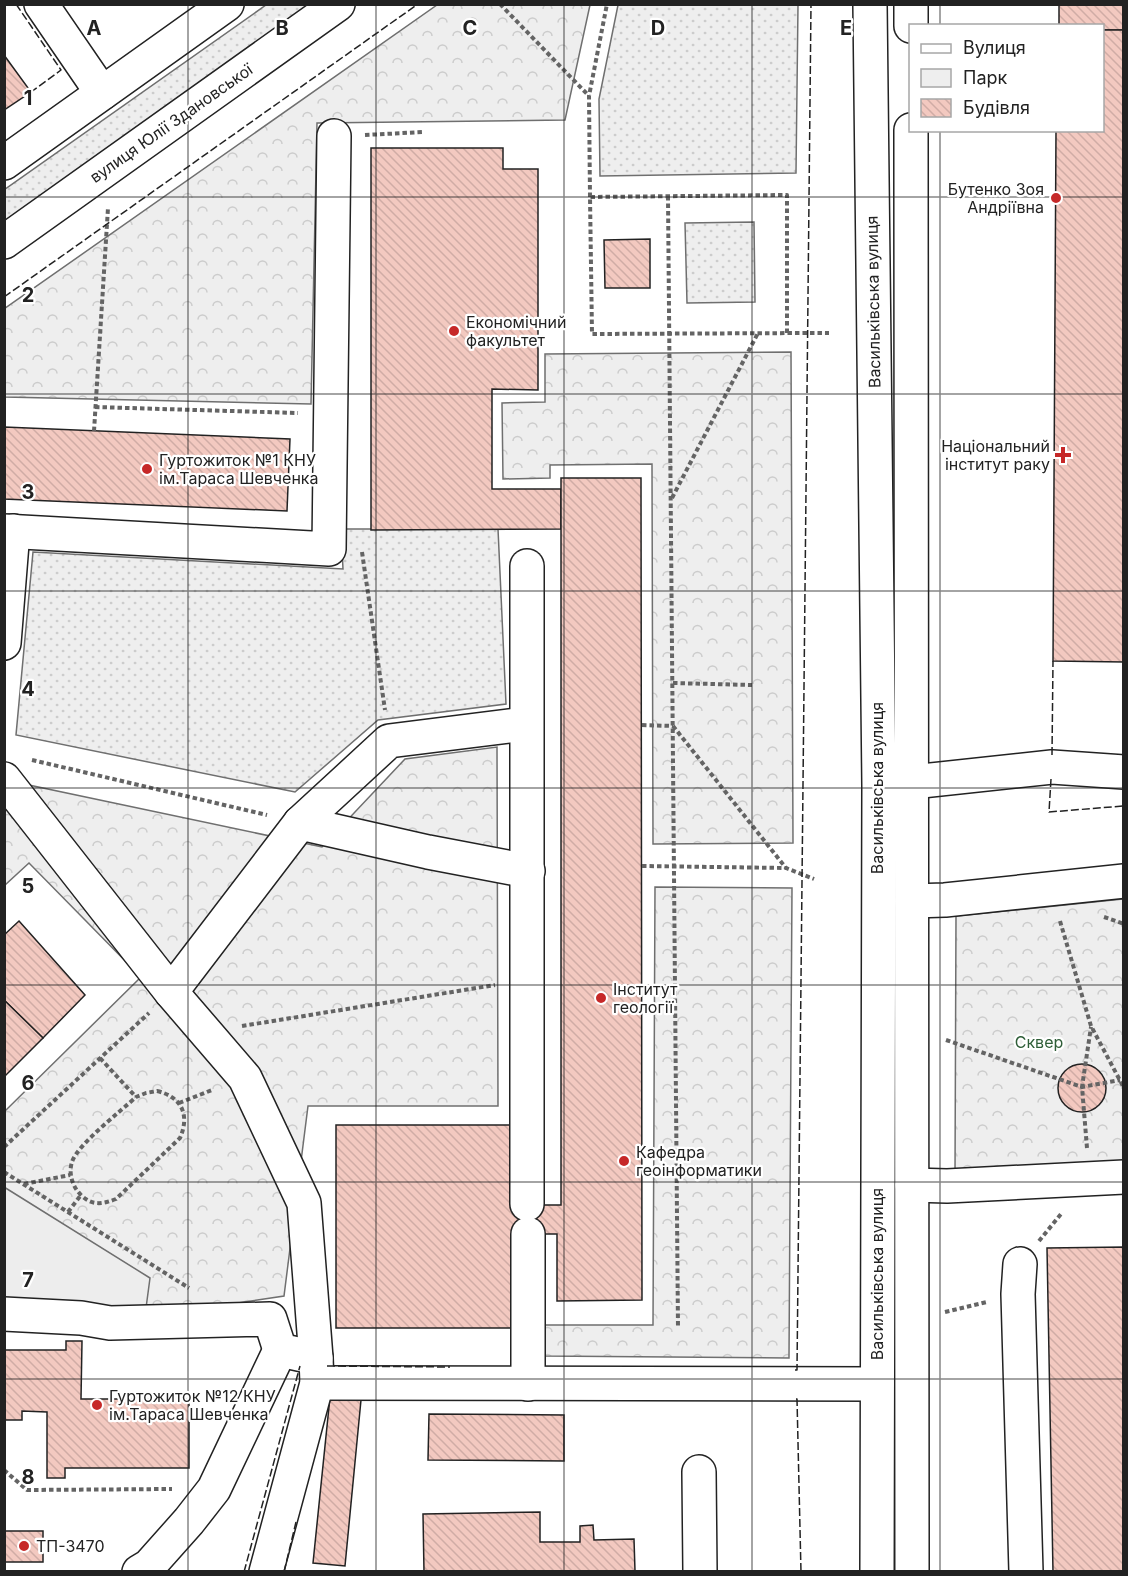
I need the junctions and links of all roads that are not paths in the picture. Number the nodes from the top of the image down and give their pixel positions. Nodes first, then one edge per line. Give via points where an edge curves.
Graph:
1 (41, 4) edge
2 (226, 4) edge
3 (338, 4) edge
4 (870, 4) edge
5 (911, 4) edge
6 (911, 24) edge
7 (102, 93) junction
8 (911, 132) edge
9 (334, 136) road end
10 (4, 163) edge
11 (4, 242) edge
12 (9, 531) edge
13 (527, 566) dead end
14 (4, 643) edge
15 (526, 724) junction
16 (16, 769) edge
17 (1124, 772) edge
18 (912, 782) junction
19 (300, 823) junction
20 (528, 871) junction
21 (1124, 881) edge
22 (912, 901) junction
23 (171, 992) junction
24 (1124, 1177) edge
25 (912, 1185) junction
26 (1019, 1279) road end
27 (4, 1314) edge
28 (280, 1350) junction
29 (316, 1371) junction
30 (877, 1383) junction
31 (528, 1384) junction
32 (699, 1472) dead end
33 (140, 1572) edge
34 (266, 1572) edge
35 (700, 1572) edge
36 (877, 1572) edge
37 (912, 1572) edge
38 (1026, 1572) edge

1 - 7 main road
2 - 7 main road
3 - 11 main road, вулиця Юлії Здановської
4 - 30 main road, Васильківська вулиця via 879,786
5 - 6 main road
7 - 10 main road
8 - 18 main road
9 - 12 main road via 329,549
12 - 14 main road
13 - 15 main road
15 - 19 main road via 389,741
15 - 20 main road
16 - 23 main road
17 - 18 main road via 1052,766
18 - 22 main road
19 - 20 main road
19 - 23 main road
20 - 31 main road
21 - 22 main road
22 - 25 main road
23 - 29 main road via 245,1078 304,1203
24 - 25 main road
25 - 37 main road
26 - 38 main road
27 - 28 main road via 110,1323 270,1319
28 - 29 main road
28 - 33 main road via 214,1489
29 - 31 main road
29 - 34 main road
30 - 31 main road
30 - 36 main road, Васильківська вулиця
32 - 35 main road

